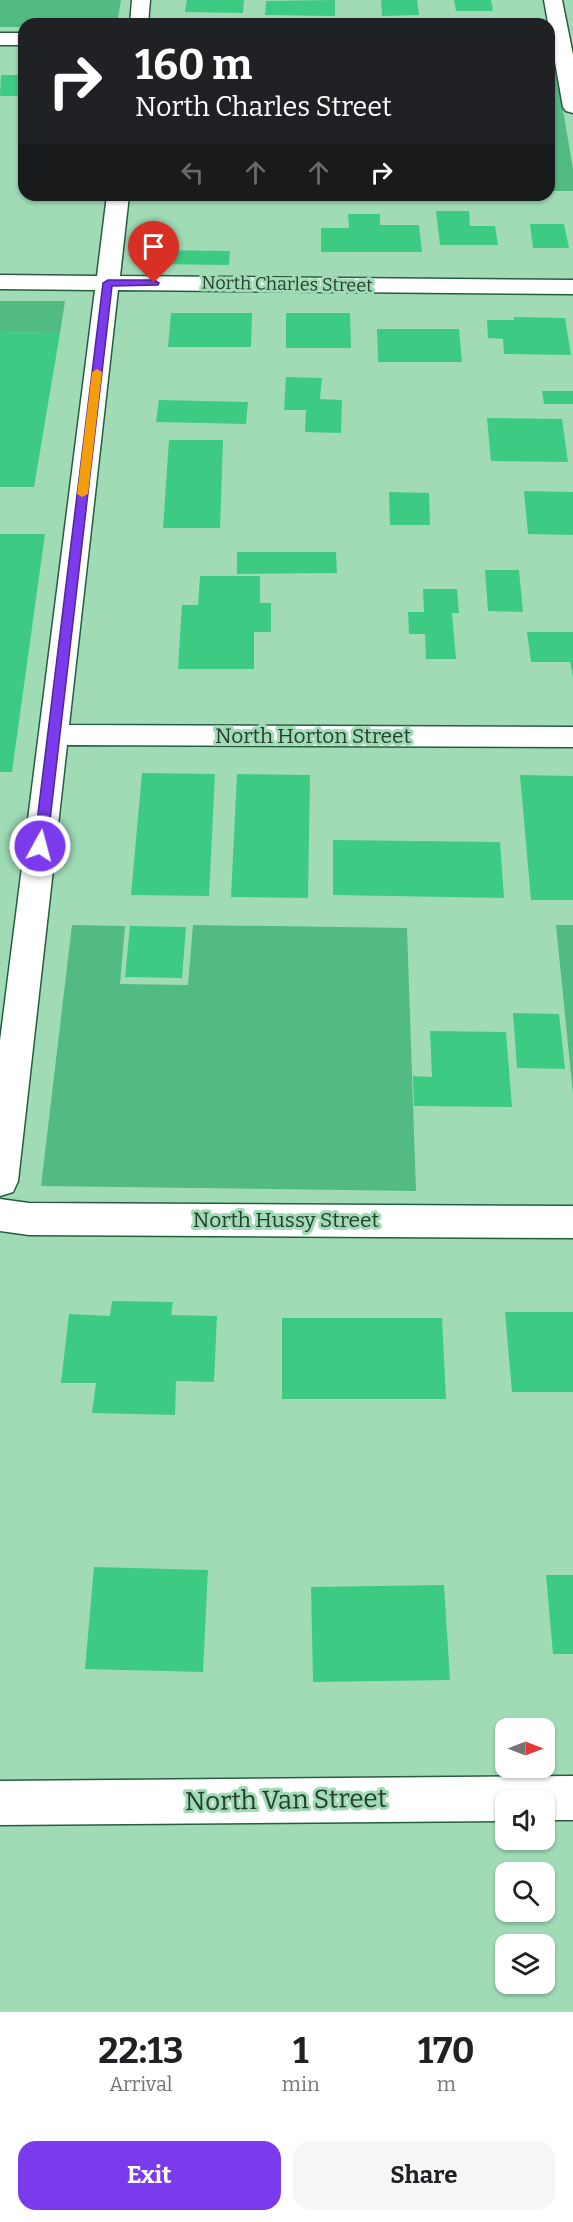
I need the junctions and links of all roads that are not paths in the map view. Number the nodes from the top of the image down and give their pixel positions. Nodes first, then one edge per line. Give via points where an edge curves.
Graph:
1 (141, 0) edge
2 (553, 0) edge
3 (139, 18) edge
4 (0, 39) edge
5 (18, 39) edge
6 (561, 40) edge
7 (573, 107) edge
8 (117, 201) edge
9 (0, 282) edge
10 (108, 283) junction
11 (573, 287) edge
12 (53, 735) junction
13 (573, 737) edge
14 (0, 1181) edge
15 (0, 1215) edge
16 (573, 1222) edge
17 (573, 1798) edge
18 (0, 1803) edge

1 - 3 street
2 - 6 street
4 - 5 street
6 - 7 street
8 - 10 street
9 - 10 street, North Charles Street
10 - 11 street, North Charles Street
10 - 12 street
12 - 13 street, North Horton Street
12 - 14 street
15 - 16 street, North Hussy Street via 29,1219
17 - 18 street, North Van Street

